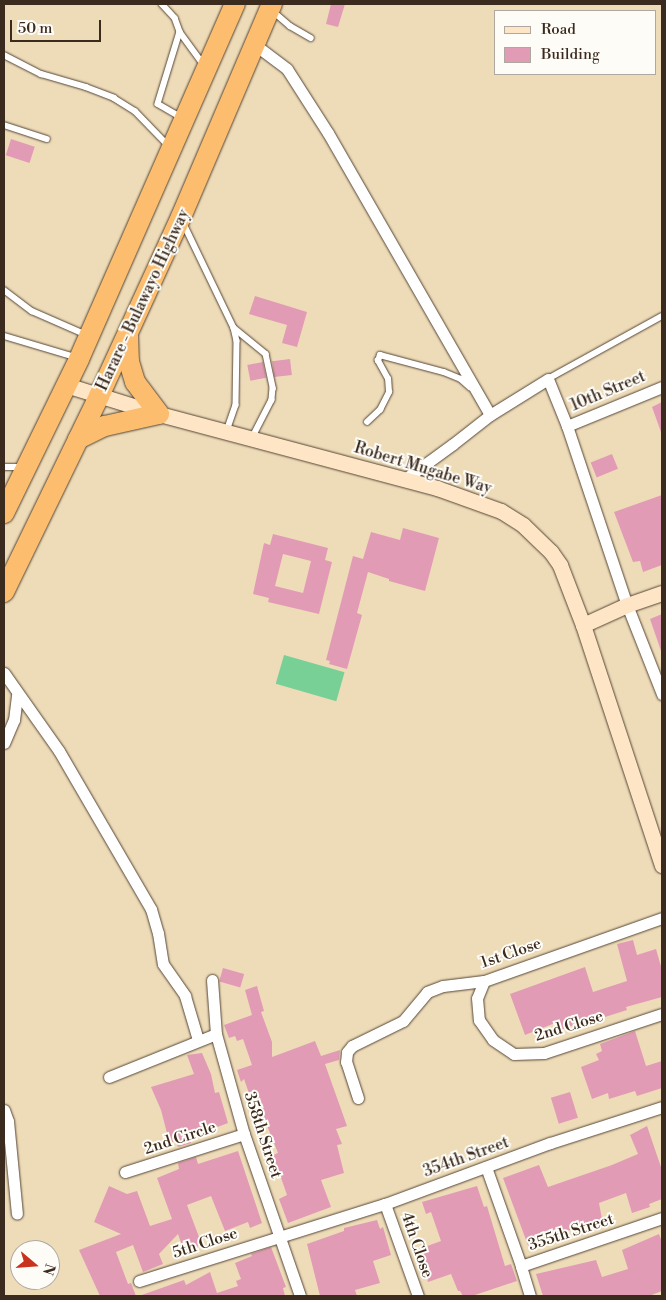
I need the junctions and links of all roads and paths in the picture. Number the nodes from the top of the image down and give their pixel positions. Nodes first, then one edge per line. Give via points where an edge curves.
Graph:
1 (162, 4) edge
2 (235, 4) edge
3 (266, 6) edge
4 (180, 32) junction
5 (311, 38) dead end
6 (254, 44) junction
7 (4, 55) edge
8 (208, 69) junction
9 (184, 119) junction
10 (4, 125) edge
11 (46, 139) dead end
12 (170, 147) junction
13 (181, 217) junction
14 (4, 290) edge
15 (662, 316) edge
16 (234, 328) junction
17 (128, 331) junction
18 (4, 336) edge
19 (89, 336) junction
20 (79, 359) junction
21 (548, 379) junction
22 (66, 385) junction
23 (662, 387) edge
24 (476, 389) junction
25 (99, 396) junction
26 (159, 414) junction
27 (490, 414) junction
28 (367, 422) dead end
29 (567, 426) junction
30 (227, 431) junction
31 (252, 438) junction
32 (78, 440) junction
33 (26, 467) junction
34 (4, 468) edge
35 (405, 479) junction
36 (4, 513) edge
37 (4, 592) edge
38 (662, 593) edge
39 (627, 605) junction
40 (583, 625) junction
41 (4, 673) edge
42 (662, 692) edge
43 (17, 695) junction
44 (4, 742) edge
45 (662, 865) edge
46 (662, 918) edge
47 (212, 980) dead end
48 (484, 981) junction
49 (662, 1014) edge
50 (216, 1034) junction
51 (198, 1040) junction
52 (109, 1076) dead end
53 (358, 1098) dead end
54 (662, 1107) edge
55 (4, 1110) edge
56 (244, 1134) junction
57 (486, 1167) junction
58 (125, 1172) dead end
59 (385, 1204) junction
60 (18, 1214) dead end
61 (662, 1218) edge
62 (280, 1237) junction
63 (521, 1266) junction
64 (139, 1282) dead end
65 (300, 1296) edge
66 (418, 1296) edge
67 (530, 1296) edge

1 - 4 lane via 175,18
2 - 8 highway, Harare - Bulawayo Highway
3 - 5 lane
3 - 6 highway, Harare - Bulawayo Highway
4 - 8 lane
4 - 9 lane via 158,104
6 - 13 highway, Harare - Bulawayo Highway
6 - 24 street via 287,68 323,124
7 - 12 lane via 41,74 114,98 135,111
8 - 9 highway, Harare - Bulawayo Highway
9 - 12 highway, Harare - Bulawayo Highway
10 - 11 lane
12 - 19 highway, Harare - Bulawayo Highway
13 - 16 lane
13 - 17 highway, Harare - Bulawayo Highway
14 - 19 lane via 32,311
15 - 21 lane
16 - 30 lane via 238,358 236,405
16 - 31 lane via 266,354 273,388 272,400
17 - 25 highway, Harare - Bulawayo Highway
17 - 26 highway via 129,362 134,382
18 - 20 lane
19 - 20 highway, Harare - Bulawayo Highway
20 - 22 highway, Harare - Bulawayo Highway
21 - 27 street
21 - 29 street
22 - 25 street, Robert Mugabe Way
22 - 33 highway, Harare - Bulawayo Highway
23 - 29 street, 10th Street
24 - 27 street
24 - 28 lane via 444,372 380,355 378,361 388,378 389,392 380,410
25 - 26 street, Robert Mugabe Way
25 - 32 highway, Harare - Bulawayo Highway
26 - 30 street, Robert Mugabe Way
26 - 32 highway via 104,426
27 - 35 street
29 - 39 street
30 - 31 street, Robert Mugabe Way
31 - 35 street, Robert Mugabe Way
32 - 37 highway, Harare - Bulawayo Highway
33 - 34 lane
33 - 36 highway, Harare - Bulawayo Highway
35 - 40 street, Robert Mugabe Way via 478,502 523,525 560,565
38 - 39 street
39 - 40 street
39 - 42 street
40 - 45 street, Robert Mugabe Way
41 - 43 street
43 - 44 street via 14,720
43 - 51 street via 59,751 151,909 163,964 185,996
46 - 48 street, 1st Close
47 - 50 street, 358th Street
48 - 49 street, 2nd Close via 477,998 479,1020 493,1040 514,1054 544,1052
48 - 53 street, 1st Close via 427,992 403,1021 352,1046 347,1052 346,1062
50 - 51 street
50 - 56 street, 358th Street
51 - 52 street
54 - 57 street, 354th Street
55 - 60 street
56 - 58 street, 2nd Circle
56 - 62 street, 358th Street
57 - 59 street, 354th Street
57 - 63 street
59 - 62 street, 354th Street
59 - 66 street, 4th Close
61 - 63 street, 355th Street
62 - 64 street, 5th Close
62 - 65 street, 358th Street
63 - 67 street, 355th Street

